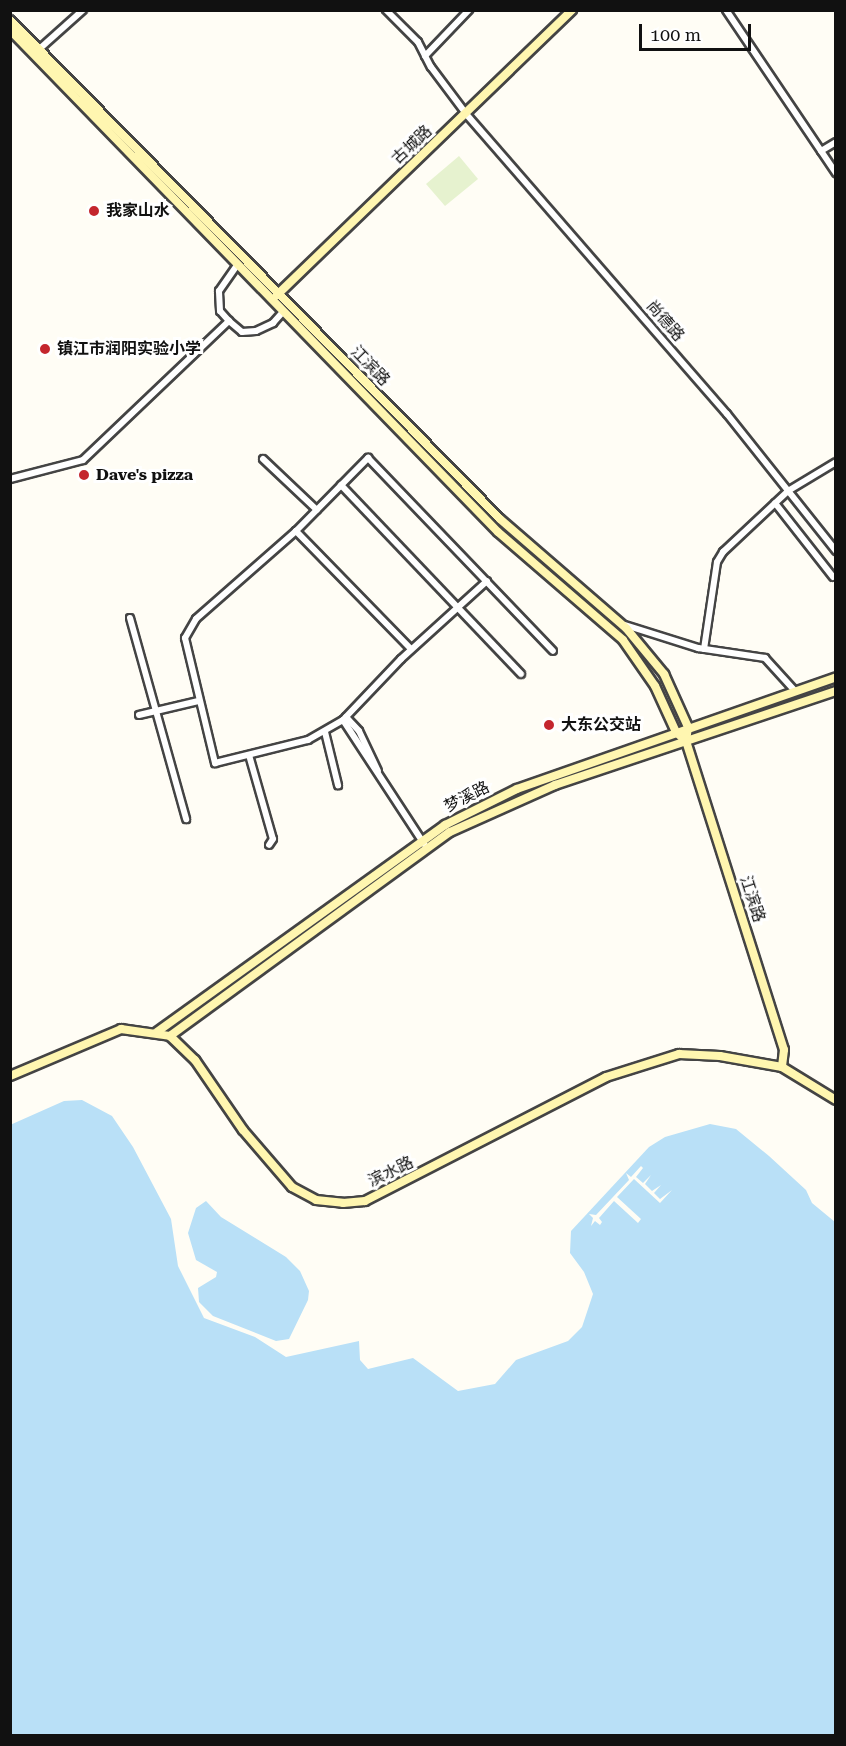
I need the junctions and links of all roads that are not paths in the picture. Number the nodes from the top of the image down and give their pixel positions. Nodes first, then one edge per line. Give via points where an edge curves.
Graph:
1 (83, 10) edge
2 (386, 10) edge
3 (469, 10) edge
4 (572, 10) edge
5 (726, 10) edge
6 (10, 20) edge
7 (10, 30) edge
8 (36, 52) junction
9 (425, 56) junction
10 (467, 115) junction
11 (836, 142) edge
12 (821, 151) junction
13 (836, 173) edge
14 (237, 265) junction
15 (279, 293) junction
16 (271, 300) junction
17 (283, 312) junction
18 (229, 321) junction
19 (263, 459) dead end
20 (836, 462) edge
21 (10, 479) edge
22 (341, 485) junction
23 (788, 491) junction
24 (775, 503) junction
25 (317, 510) junction
26 (296, 531) junction
27 (836, 551) edge
28 (833, 577) dead end
29 (487, 581) junction
30 (458, 607) junction
31 (130, 618) dead end
32 (621, 624) junction
33 (411, 649) junction
34 (704, 649) junction
35 (553, 651) dead end
36 (521, 674) dead end
37 (836, 676) edge
38 (794, 690) junction
39 (836, 691) edge
40 (198, 701) junction
41 (156, 711) junction
42 (139, 715) dead end
43 (345, 719) junction
44 (688, 727) junction
45 (325, 732) junction
46 (676, 732) junction
47 (686, 741) junction
48 (249, 755) junction
49 (338, 785) dead end
50 (186, 819) dead end
51 (424, 844) junction
52 (269, 845) dead end
53 (157, 1032) junction
54 (170, 1036) junction
55 (782, 1067) junction
56 (10, 1076) edge
57 (836, 1100) edge

1 - 8 street
2 - 9 street, 尚德路 via 418,42
3 - 9 street
4 - 10 main road, 古城路
5 - 12 street
6 - 8 main road, 江滨路
7 - 8 main road, 江滨路
8 - 14 main road, 江滨路
8 - 15 main road, 江滨路
9 - 10 street, 尚德路
10 - 15 main road, 古城路
10 - 23 street, 尚德路 via 727,414
11 - 12 street
12 - 13 street
14 - 16 main road, 江滨路
14 - 18 street via 219,291 220,311
15 - 16 main road, 古城路
15 - 32 main road, 江滨路 via 500,519
16 - 17 main road, 江滨路
17 - 18 street via 273,323 256,331 242,332
17 - 46 main road, 江滨路 via 498,532 623,640 655,686
18 - 21 street via 83,460
19 - 25 street
20 - 23 street
22 - 25 street
22 - 29 street via 368,458
22 - 30 street
23 - 24 street
23 - 27 street, 尚德路
24 - 28 street
24 - 34 street via 717,562
25 - 26 street
26 - 33 street
26 - 40 street via 196,620 185,638
29 - 30 street
29 - 35 street
30 - 33 street
30 - 36 street
31 - 41 street
32 - 34 street
32 - 44 main road, 江滨路 via 664,674
33 - 43 street
34 - 38 street via 765,658
37 - 38 main road, 梦溪路
38 - 44 main road, 梦溪路
39 - 47 main road, 梦溪路
40 - 41 street
40 - 48 street via 215,764
41 - 42 street
41 - 50 street
43 - 45 street
43 - 51 street via 359,731 378,772
44 - 46 main road, 梦溪路
44 - 47 main road, 江滨路
45 - 48 street
45 - 49 street
46 - 47 main road, 江滨路
46 - 51 main road, 梦溪路 via 516,789
47 - 51 main road, 梦溪路 via 522,798
47 - 55 main road, 江滨路 via 784,1050
48 - 52 street via 273,839
51 - 53 main road, 梦溪路
51 - 54 main road, 梦溪路
53 - 54 main road, 滨水路
53 - 56 main road, 滨水路 via 121,1029
54 - 55 main road, 滨水路 via 195,1060 243,1130 292,1187 316,1200 344,1203 364,1201 640,1063 679,1054 738,1058
55 - 57 main road, 滨水路

